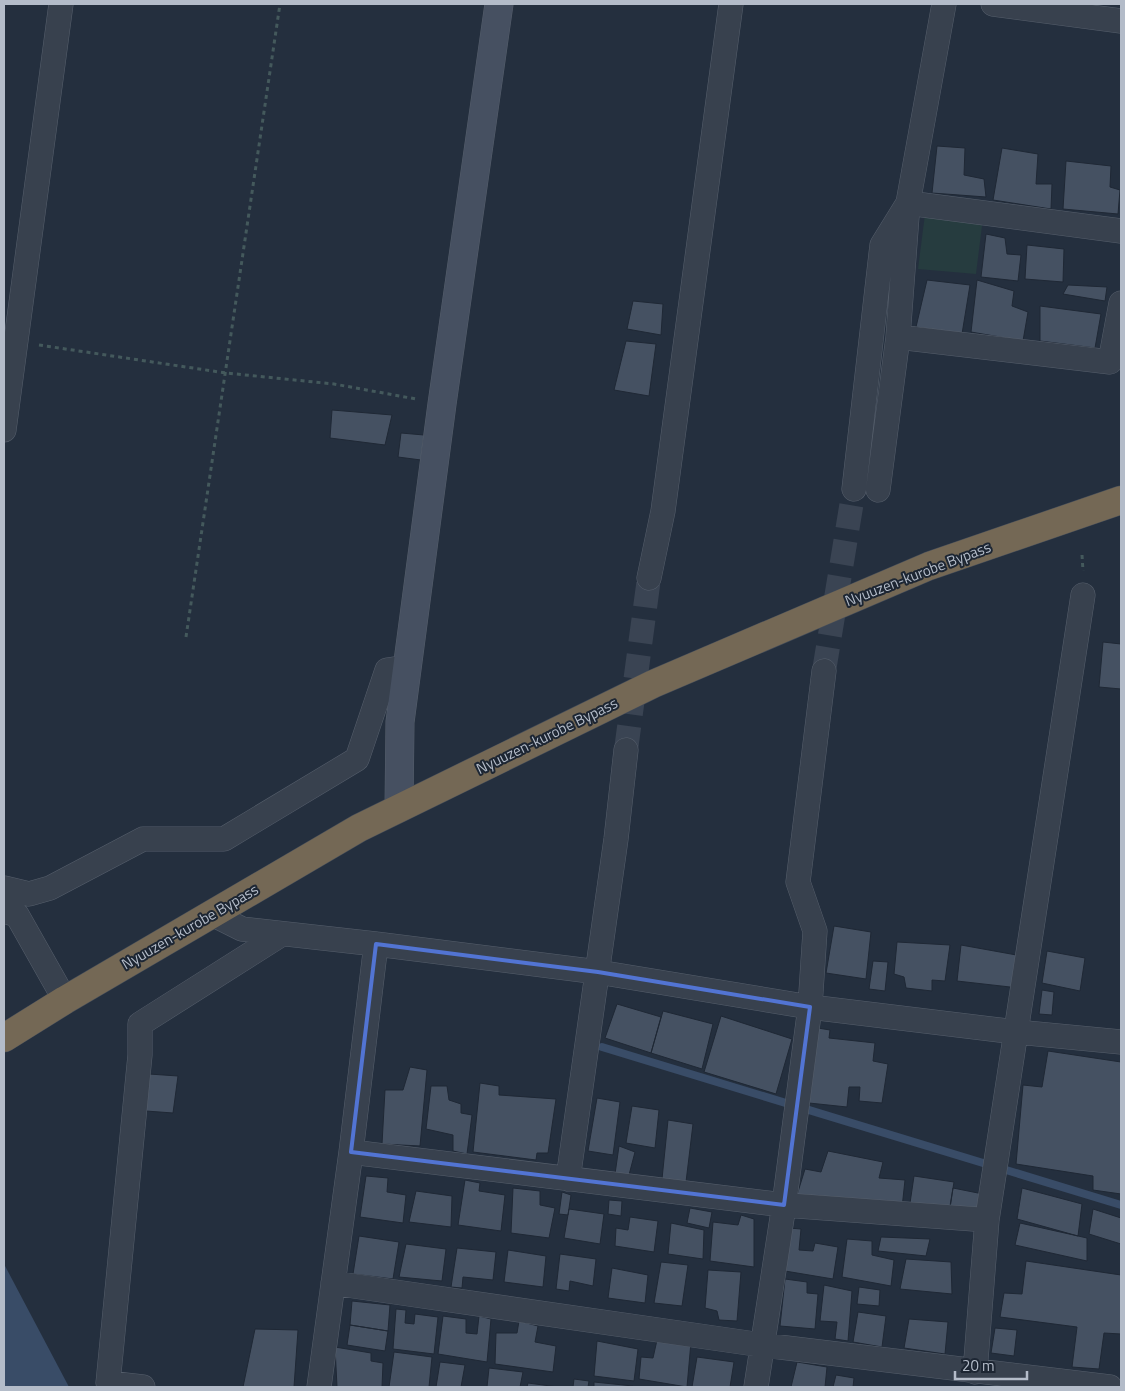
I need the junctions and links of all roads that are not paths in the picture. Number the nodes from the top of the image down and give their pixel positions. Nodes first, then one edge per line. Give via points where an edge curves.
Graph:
1 (61, 4) edge
2 (499, 4) edge
3 (731, 4) edge
4 (944, 4) edge
5 (994, 4) edge
6 (1121, 21) edge
7 (908, 203) junction
8 (1121, 231) edge
9 (1121, 303) edge
10 (898, 338) junction
11 (4, 430) edge
12 (854, 489) tunnel mouth
13 (878, 490) tunnel mouth
14 (1121, 500) edge
15 (649, 578) tunnel mouth
16 (1083, 595) dead end
17 (407, 667) junction
18 (824, 671) tunnel mouth
19 (626, 750) tunnel mouth
20 (399, 808) junction
21 (4, 888) edge
22 (4, 911) edge
23 (212, 914) junction
24 (282, 934) junction
25 (376, 944) junction
26 (598, 972) junction
27 (65, 1000) junction
28 (810, 1007) junction
29 (1016, 1032) junction
30 (4, 1038) edge
31 (1121, 1042) edge
32 (351, 1152) junction
33 (568, 1179) junction
34 (784, 1205) junction
35 (987, 1220) junction
36 (333, 1283) junction
37 (762, 1345) junction
38 (975, 1372) junction
39 (143, 1387) edge
40 (319, 1387) edge
41 (756, 1387) edge
42 (1110, 1387) edge

1 - 11 street
2 - 17 street
3 - 15 street via 663,511
4 - 7 street
5 - 6 street
7 - 8 street
7 - 10 street
7 - 12 street via 882,245
9 - 10 street via 1110,362
10 - 13 street
14 - 20 highway, Nyuuzen-kurobe Bypass via 912,574 653,684
16 - 29 street
17 - 20 street via 400,722
17 - 21 street via 387,670 357,758 224,839 143,839 50,888 29,894
18 - 28 street via 798,882 815,931
19 - 26 street
20 - 23 highway, Nyuuzen-kurobe Bypass
22 - 27 street via 17,915
23 - 24 street via 242,929
23 - 27 highway, Nyuuzen-kurobe Bypass
24 - 25 street
24 - 39 street via 140,1024 140,1055 108,1382
25 - 26 street
25 - 32 street
26 - 28 street
26 - 33 street
27 - 30 highway, Nyuuzen-kurobe Bypass
28 - 29 street
28 - 34 street
29 - 31 street
29 - 35 street
32 - 33 street
32 - 36 street
33 - 34 street
34 - 35 street
34 - 37 street
35 - 38 street
36 - 37 street
36 - 40 street
37 - 38 street
37 - 41 street
38 - 42 street

